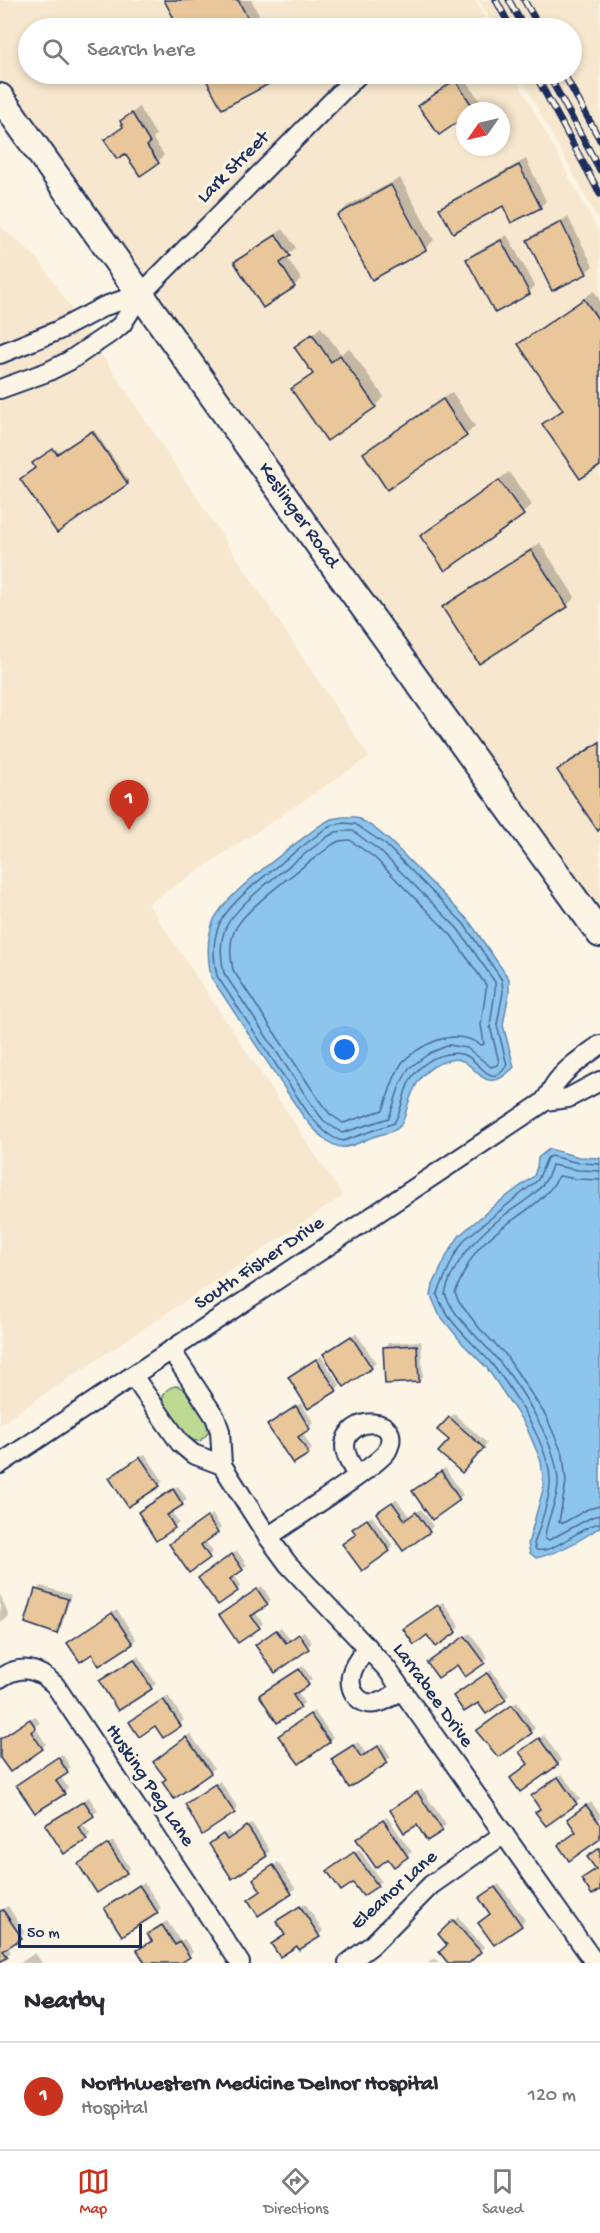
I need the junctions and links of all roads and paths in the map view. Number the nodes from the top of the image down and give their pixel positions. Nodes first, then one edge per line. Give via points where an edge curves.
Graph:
1 (349, 84) edge
2 (0, 97) edge
3 (141, 294) junction
4 (0, 354) edge
5 (0, 389) edge
6 (600, 934) edge
7 (600, 1045) edge
8 (600, 1081) edge
9 (543, 1102) junction
10 (171, 1350) junction
11 (133, 1376) junction
12 (0, 1464) edge
13 (222, 1465) junction
14 (357, 1475) dead end
15 (268, 1537) junction
16 (368, 1647) junction
17 (0, 1678) edge
18 (401, 1690) junction
19 (504, 1834) junction
20 (240, 1963) edge
21 (348, 1963) edge
22 (595, 1963) edge

1 - 3 street, Lark Street
2 - 3 main road, Keslinger Road
3 - 4 street via 105,306
3 - 5 street via 122,324 69,361
3 - 6 main road, Keslinger Road
7 - 9 street, South Fisher Drive via 577,1061
8 - 9 street, South Fisher Drive via 568,1098
9 - 10 street, South Fisher Drive
10 - 11 street, South Fisher Drive
10 - 13 street, Larrabee Drive via 215,1417
11 - 12 street, South Fisher Drive
11 - 13 street via 180,1443 193,1454
13 - 15 street, Larrabee Drive
14 - 15 street
15 - 16 street, Larrabee Drive via 288,1564
16 - 18 street, Larrabee Drive
16 - 18 street via 351,1674 354,1695 372,1704
17 - 20 street, Husking Peg Lane via 12,1670 29,1670 55,1684
18 - 19 street, Larrabee Drive
19 - 21 street, Eleanor Lane via 431,1885 372,1945
19 - 22 street, Larrabee Drive

